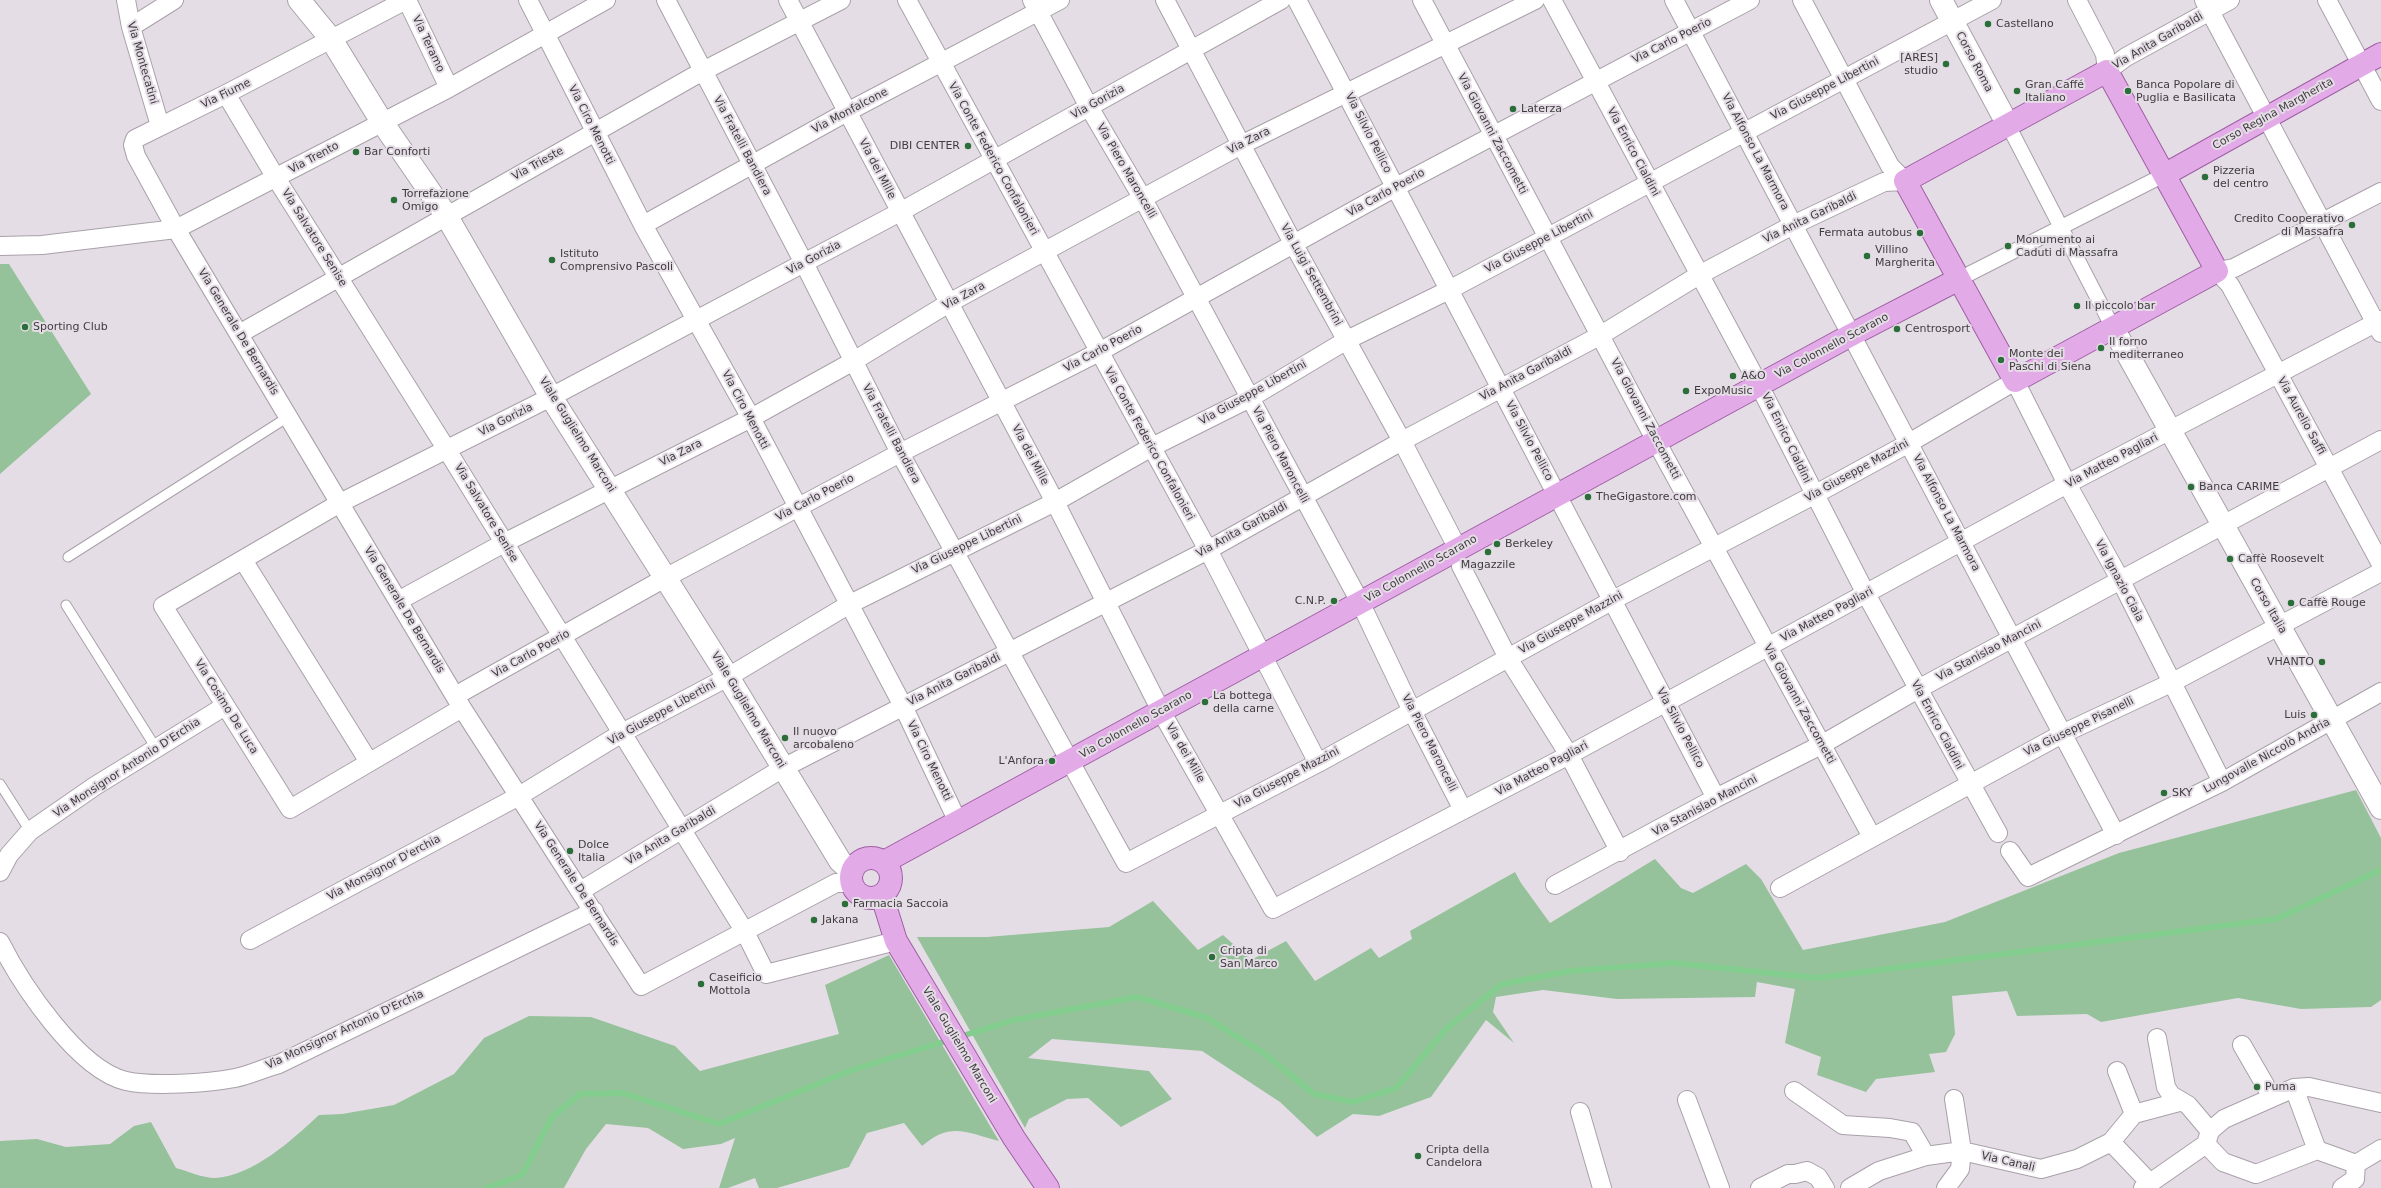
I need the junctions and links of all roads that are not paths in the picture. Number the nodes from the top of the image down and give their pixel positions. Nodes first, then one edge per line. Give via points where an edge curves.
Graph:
1 (126, 0) edge
2 (174, 0) edge
3 (298, 0) edge
4 (406, 0) edge
5 (528, 0) edge
6 (606, 0) edge
7 (666, 0) edge
8 (788, 0) edge
9 (841, 0) edge
10 (907, 0) edge
11 (1060, 0) edge
12 (1165, 0) edge
13 (1281, 0) edge
14 (1296, 0) edge
15 (1422, 0) edge
16 (1535, 0) edge
17 (1552, 0) edge
18 (1674, 0) edge
19 (1750, 0) edge
20 (1802, 0) edge
21 (1941, 0) edge
22 (1992, 0) edge
23 (2077, 0) edge
24 (2230, 0) edge
25 (2328, 0) edge
26 (1035, 6) edge
27 (2207, 6) edge
28 (798, 20) junction
29 (1952, 21) junction
30 (130, 27) junction
31 (1691, 32) junction
32 (544, 33) junction
33 (330, 39) junction
34 (1443, 44) junction
35 (1191, 49) junction
36 (2381, 54) edge
37 (940, 63) junction
38 (2360, 65) junction
39 (703, 71) junction
40 (2107, 71) junction
41 (1843, 79) junction
42 (1594, 80) junction
43 (449, 88) junction
44 (1347, 93) junction
45 (226, 94) junction
46 (2381, 101) edge
47 (1089, 107) junction
48 (847, 112) junction
49 (2266, 118) junction
50 (382, 122) junction
51 (2008, 125) junction
52 (160, 126) junction
53 (595, 132) junction
54 (1744, 132) junction
55 (1492, 135) junction
56 (1241, 145) junction
57 (992, 160) junction
58 (751, 165) junction
59 (2164, 175) junction
60 (276, 178) junction
61 (1905, 180) junction
62 (1649, 182) junction
63 (1396, 187) junction
64 (2381, 192) edge
65 (1143, 199) junction
66 (900, 212) junction
67 (446, 215) junction
68 (2323, 221) junction
69 (643, 225) junction
70 (1793, 225) junction
71 (2061, 227) junction
72 (176, 229) junction
73 (1548, 238) junction
74 (1294, 245) junction
75 (0, 246) edge
76 (1046, 252) junction
77 (804, 263) junction
78 (2217, 272) junction
79 (1699, 275) junction
80 (340, 279) junction
81 (1959, 279) junction
82 (1449, 290) junction
83 (1196, 298) junction
84 (949, 303) junction
85 (696, 319) junction
86 (2379, 325) edge
87 (2113, 328) junction
88 (239, 334) junction
89 (1600, 334) junction
90 (1851, 335) junction
91 (1347, 340) junction
92 (1099, 352) junction
93 (852, 362) junction
94 (2278, 374) junction
95 (2015, 381) junction
96 (1759, 385) junction
97 (1501, 388) junction
98 (551, 397) junction
99 (1250, 398) junction
100 (1002, 403) junction
101 (288, 417) junction
102 (751, 418) junction
103 (2170, 430) junction
104 (2381, 440) edge
105 (1402, 441) junction
106 (1656, 441) junction
107 (1909, 444) junction
108 (1150, 448) junction
109 (447, 450) junction
110 (900, 453) junction
111 (2329, 467) junction
112 (2067, 484) junction
113 (611, 488) junction
114 (1557, 495) junction
115 (1814, 495) junction
116 (1302, 496) junction
117 (1055, 502) junction
118 (340, 503) junction
119 (796, 508) junction
120 (2222, 526) junction
121 (504, 543) junction
122 (1962, 543) junction
123 (1714, 547) junction
124 (955, 550) junction
125 (1208, 550) junction
126 (68, 557) dead end
127 (1459, 558) junction
128 (243, 560) junction
129 (2381, 564) edge
130 (2381, 572) edge
131 (666, 578) junction
132 (2120, 581) junction
133 (1866, 594) junction
134 (1613, 600) junction
135 (398, 601) junction
136 (1105, 602) junction
137 (1360, 602) junction
138 (66, 605) dead end
139 (848, 605) junction
140 (2279, 626) junction
141 (562, 637) junction
142 (2012, 639) junction
143 (1768, 647) junction
144 (1010, 651) junction
145 (1262, 656) junction
146 (1508, 658) junction
147 (728, 676) junction
148 (2171, 683) junction
149 (1918, 690) junction
150 (2381, 692) edge
151 (458, 702) junction
152 (1666, 702) junction
153 (225, 706) junction
154 (903, 706) junction
155 (1161, 711) junction
156 (1412, 711) junction
157 (2330, 720) junction
158 (622, 733) junction
159 (2062, 734) junction
160 (1821, 745) junction
161 (156, 748) junction
162 (1569, 755) junction
163 (1071, 760) junction
164 (369, 762) junction
165 (1318, 763) junction
166 (783, 768) junction
167 (2222, 782) junction
168 (0, 784) edge
169 (1969, 784) junction
170 (519, 796) junction
171 (1716, 798) junction
172 (2381, 808) edge
173 (1463, 810) junction
174 (1220, 813) junction
175 (958, 822) junction
176 (681, 830) junction
177 (30, 831) junction
178 (1998, 833) dead end
179 (2116, 835) junction
180 (1872, 837) junction
181 (2010, 851) dead end
182 (1620, 852) junction
183 (884, 862) junction
184 (1126, 863) joint
185 (0, 872) edge
186 (852, 877) junction
187 (1555, 885) dead end
188 (1780, 888) dead end
189 (582, 890) junction
190 (882, 896) junction
191 (1273, 909) joint
192 (594, 911) junction
193 (745, 932) junction
194 (250, 940) dead end
195 (896, 941) junction
196 (0, 942) edge
197 (2157, 1038) dead end
198 (2242, 1045) dead end
199 (2117, 1071) dead end
200 (2294, 1088) junction
201 (1794, 1091) dead end
202 (2272, 1097) junction
203 (1954, 1099) dead end
204 (1687, 1100) dead end
205 (2179, 1102) junction
206 (2381, 1103) edge
207 (1580, 1112) dead end
208 (2134, 1114) junction
209 (2208, 1137) junction
210 (2111, 1142) junction
211 (2381, 1148) edge
212 (2317, 1150) junction
213 (1962, 1151) junction
214 (1926, 1156) junction
215 (2356, 1164) junction
216 (2154, 1184) edge
217 (1717, 1187) edge
218 (1948, 1187) edge
219 (2345, 1187) edge
220 (1048, 1188) edge
221 (1602, 1188) edge
222 (1760, 1188) edge
223 (1825, 1188) edge
224 (1850, 1188) edge

1 - 30 street, Via Montecatini
2 - 30 street
3 - 33 street, Viale Guglielmo Marconi
4 - 33 street, Via Fiume
4 - 43 street, Via Teramo
5 - 32 street, Via Ciro Menotti
6 - 32 street, Via Trento
7 - 39 street, Via Fratelli Bandiera
8 - 28 street, Via dei Mille
9 - 28 street, Via Trieste
10 - 37 street, Via Conte Federico Confalonieri
11 - 26 street, Via Monfalcone
12 - 35 street, Via Luigi Settembrini
13 - 35 street, Via Gorizia
14 - 44 street, Via Silvio Pellico
15 - 34 street, Via Giovanni Zaccometti
16 - 34 street, Via Zara
17 - 42 street, Via Enrico Cialdini
18 - 31 street, Via Alfonso La Marmora
19 - 31 street, Via Carlo Poerio
20 - 41 street
21 - 29 street, Corso Roma
22 - 29 street, Via Giuseppe Libertini
23 - 40 street via 2105,54
24 - 27 street, Via Anita Garibaldi
25 - 38 street
26 - 37 street, Via Monfalcone
26 - 47 street, Via Piero Maroncelli
27 - 40 street, Via Anita Garibaldi
27 - 49 street
28 - 39 street, Via Trieste
28 - 48 street, Via dei Mille
29 - 41 street, Via Giuseppe Libertini
29 - 51 street, Corso Roma
30 - 52 street, Via Montecatini
31 - 42 street, Via Carlo Poerio
31 - 54 street, Via Alfonso La Marmora
32 - 43 street, Via Trento
32 - 53 street, Via Ciro Menotti
33 - 45 street, Via Fiume
33 - 50 street, Viale Guglielmo Marconi
34 - 44 street, Via Zara
34 - 55 street, Via Giovanni Zaccometti
35 - 47 street, Via Gorizia
35 - 56 street, Via Luigi Settembrini
36 - 38 main road, Corso Regina Margherita
37 - 48 street, Via Monfalcone
37 - 57 street, Via Conte Federico Confalonieri
38 - 46 street
38 - 49 main road, Corso Regina Margherita
39 - 53 street, Via Trieste
39 - 58 street, Via Fratelli Bandiera
40 - 51 main road
40 - 59 main road
41 - 54 street, Via Giuseppe Libertini
41 - 61 street via 1890,166
42 - 55 street, Via Carlo Poerio
42 - 62 street, Via Enrico Cialdini
43 - 50 street, Via Trento
44 - 56 street, Via Zara
44 - 63 street, Via Silvio Pellico
45 - 52 street, Via Fiume
45 - 60 street, Via Salvatore Senise
47 - 57 street, Via Gorizia
47 - 65 street, Via Piero Maroncelli
48 - 58 street, Via Monfalcone
48 - 66 street, Via dei Mille
49 - 59 main road, Corso Regina Margherita
49 - 68 street
50 - 60 street, Via Trento
50 - 67 street, Viale Guglielmo Marconi
51 - 61 main road
51 - 71 street
52 - 72 street, Via Fiume via 135,139 133,145 136,156
53 - 67 street, Via Trieste
53 - 69 street, Via Ciro Menotti
54 - 62 street, Via Giuseppe Libertini
54 - 70 street, Via Alfonso La Marmora
55 - 63 street, Via Carlo Poerio
55 - 73 street, Via Giovanni Zaccometti
56 - 65 street, Via Zara
56 - 74 street, Via Luigi Settembrini
57 - 66 street, Via Gorizia
57 - 76 street, Via Conte Federico Confalonieri
58 - 69 street, Via Monfalcone
58 - 77 street, Via Fratelli Bandiera
59 - 71 street
59 - 78 main road
60 - 72 street, Via Trento
60 - 80 street, Via Salvatore Senise
61 - 70 street, Via Anita Garibaldi via 1884,182
61 - 81 main road
62 - 73 street, Via Giuseppe Libertini
62 - 79 street, Via Enrico Cialdini
63 - 74 street, Via Carlo Poerio
63 - 82 street, Via Silvio Pellico
64 - 68 street
65 - 76 street, Via Zara
65 - 83 street, Via Piero Maroncelli
66 - 77 street, Via Gorizia
66 - 84 street, Via dei Mille
67 - 80 street, Via Trieste
67 - 98 street, Viale Guglielmo Marconi
68 - 78 street via 2234,268
68 - 86 street
69 - 85 street, Via Ciro Menotti
70 - 79 street, Via Anita Garibaldi
70 - 90 street, Via Alfonso La Marmora
71 - 81 street
71 - 87 street
72 - 75 street, Via Trento via 42,245
72 - 88 street, Via Generale De Bernardis
73 - 82 street, Via Giuseppe Libertini
73 - 89 street, Via Giovanni Zaccometti
74 - 83 street, Via Carlo Poerio
74 - 91 street, Via Luigi Settembrini
76 - 84 street, Via Zara
76 - 92 street, Via Conte Federico Confalonieri
77 - 85 street, Via Gorizia
77 - 93 street, Via Fratelli Bandiera
78 - 87 main road
78 - 94 street, Via Aurelio Saffi via 2230,285
79 - 89 street, Via Anita Garibaldi
79 - 96 street, Via Enrico Cialdini
80 - 88 street, Via Trieste
80 - 109 street, Via Salvatore Senise
81 - 90 main road, Via Colonnello Scarano
81 - 95 main road
82 - 91 street, Via Giuseppe Libertini
82 - 97 street, Via Silvio Pellico
83 - 92 street, Via Carlo Poerio
83 - 99 street, Via Piero Maroncelli
84 - 93 street, Via Zara
84 - 100 street, Via dei Mille
85 - 98 street, Via Gorizia
85 - 102 street, Via Ciro Menotti
86 - 94 street, Via Matteo Pagliari
87 - 95 main road
87 - 103 street, Corso Italia
88 - 101 street, Via Generale De Bernardis
89 - 97 street, Via Anita Garibaldi
89 - 106 street, Via Giovanni Zaccometti
90 - 96 main road, Via Colonnello Scarano
90 - 107 street, Via Alfonso La Marmora
91 - 99 street, Via Giuseppe Libertini
91 - 105 street, Via Luigi Settembrini
92 - 100 street, Via Carlo Poerio
92 - 108 street, Via Conte Federico Confalonieri
93 - 102 street, Via Zara
93 - 110 street, Via Fratelli Bandiera
94 - 103 street, Via Matteo Pagliari
94 - 111 street, Via Aurelio Saffi
95 - 107 street, Via Giuseppe Mazzini
95 - 112 street, Via Ignazio Ciaia
96 - 106 main road, Via Colonnello Scarano
96 - 115 street, Via Enrico Cialdini
97 - 105 street, Via Anita Garibaldi
97 - 114 street, Via Silvio Pellico
98 - 109 street, Via Gorizia
98 - 113 street, Viale Guglielmo Marconi
99 - 108 street, Via Giuseppe Libertini
99 - 116 street, Via Piero Maroncelli
100 - 110 street, Via Carlo Poerio
100 - 117 street, Via dei Mille
101 - 118 street, Via Generale De Bernardis
101 - 126 lane
102 - 113 street, Via Zara
102 - 119 street, Via Ciro Menotti
103 - 112 street, Via Matteo Pagliari
103 - 120 street, Corso Italia
104 - 111 street, Via Stanislao Mancini
105 - 116 street, Via Anita Garibaldi
105 - 127 street, Via Luigi Settembrini
106 - 114 main road, Via Colonnello Scarano
106 - 123 street, Via Giovanni Zaccometti
107 - 115 street, Via Giuseppe Mazzini
107 - 122 street, Via Alfonso La Marmora
108 - 117 street, Via Giuseppe Libertini
108 - 125 street, Via Conte Federico Confalonieri
109 - 118 street, Via Gorizia
109 - 121 street, Via Salvatore Senise
110 - 119 street, Via Carlo Poerio
110 - 124 street, Via Fratelli Bandiera
111 - 120 street, Via Stanislao Mancini
111 - 129 street, Via Aurelio Saffi
112 - 122 street, Via Matteo Pagliari
112 - 132 street, Via Ignazio Ciaia
113 - 121 street, Via Zara
113 - 131 street, Viale Guglielmo Marconi
114 - 127 main road, Via Colonnello Scarano
114 - 134 street, Via Silvio Pellico
115 - 123 street, Via Giuseppe Mazzini
115 - 133 street, Via Enrico Cialdini
116 - 125 street, Via Anita Garibaldi
116 - 137 street, Via Piero Maroncelli
117 - 124 street, Via Giuseppe Libertini
117 - 136 street, Via dei Mille
118 - 128 street, Via Cosimo De Luca
118 - 135 street, Via Generale De Bernardis
119 - 131 street, Via Carlo Poerio
119 - 139 street, Via Ciro Menotti
120 - 132 street, Via Stanislao Mancini
120 - 140 street, Corso Italia
121 - 135 street, Via Zara
121 - 141 street, Via Salvatore Senise
122 - 133 street, Via Matteo Pagliari
122 - 142 street, Via Alfonso La Marmora
123 - 134 street, Via Giuseppe Mazzini
123 - 143 street, Via Giovanni Zaccometti
124 - 139 street, Via Giuseppe Libertini
124 - 144 street, Via Fratelli Bandiera
125 - 136 street, Via Anita Garibaldi
125 - 145 street, Via Conte Federico Confalonieri
127 - 137 main road, Via Colonnello Scarano
127 - 146 street, Via Luigi Settembrini
128 - 153 street, Via Cosimo De Luca via 163,606
128 - 164 street
130 - 140 street, Via Giuseppe Pisanelli
131 - 141 street, Via Carlo Poerio
131 - 147 street, Viale Guglielmo Marconi
132 - 142 street, Via Stanislao Mancini
132 - 148 street, Via Ignazio Ciaia
133 - 143 street, Via Matteo Pagliari
133 - 149 street, Via Enrico Cialdini
134 - 146 street, Via Giuseppe Mazzini
134 - 152 street, Via Silvio Pellico
135 - 151 street, Via Generale De Bernardis
136 - 144 street, Via Anita Garibaldi
136 - 155 street, Via dei Mille
137 - 145 main road, Via Colonnello Scarano
137 - 156 street, Via Piero Maroncelli
138 - 161 lane
139 - 147 street, Via Giuseppe Libertini
139 - 154 street, Via Ciro Menotti
140 - 148 street, Via Giuseppe Pisanelli
140 - 157 street, Corso Italia
141 - 151 street, Via Carlo Poerio
141 - 158 street, Via Salvatore Senise
142 - 149 street, Via Stanislao Mancini
142 - 159 street, Via Alfonso La Marmora
143 - 152 street, Via Matteo Pagliari
143 - 160 street, Via Giovanni Zaccometti
144 - 154 street, Via Anita Garibaldi
144 - 163 street, Via Fratelli Bandiera
145 - 155 main road, Via Colonnello Scarano
145 - 165 street, Via Conte Federico Confalonieri
146 - 156 street, Via Giuseppe Mazzini
146 - 162 street, Via Luigi Settembrini
147 - 158 street, Via Giuseppe Libertini
147 - 166 street, Viale Guglielmo Marconi
148 - 159 street, Via Giuseppe Pisanelli
148 - 167 street, Via Ignazio Ciaia
149 - 160 street, Via Stanislao Mancini
149 - 169 street, Via Enrico Cialdini
150 - 157 street, Lungovalle Niccolò Andria
151 - 164 street, Via Cosimo De Luca
151 - 170 street, Via Generale De Bernardis
152 - 162 street, Via Matteo Pagliari
152 - 171 street, Via Silvio Pellico
153 - 161 street, Via Monsignor Antonio D'Erchia
153 - 164 street, Via Cosimo De Luca via 290,809
154 - 166 street, Via Anita Garibaldi
154 - 175 street, Via Ciro Menotti
155 - 163 main road, Via Colonnello Scarano
155 - 174 street, Via dei Mille
156 - 165 street, Via Giuseppe Mazzini
156 - 173 street, Via Piero Maroncelli
157 - 167 street, Lungovalle Niccolò Andria
157 - 172 street, Corso Italia
158 - 170 street, Via Giuseppe Libertini
158 - 176 street, Via Salvatore Senise
159 - 169 street, Via Giuseppe Pisanelli
159 - 179 street, Via Alfonso La Marmora
160 - 171 street, Via Stanislao Mancini
160 - 180 street, Via Giovanni Zaccometti
161 - 177 street, Via Monsignor Antonio D'Erchia
162 - 173 street, Via Matteo Pagliari
162 - 182 street, Via Luigi Settembrini
163 - 175 main road, Via Colonnello Scarano
163 - 184 street, Via Fratelli Bandiera
165 - 174 street, Via Giuseppe Mazzini
166 - 176 street, Via Anita Garibaldi
166 - 186 street, Viale Guglielmo Marconi
167 - 179 street, Lungovalle Niccolò Andria
168 - 177 lane
169 - 178 street, Via Enrico Cialdini
169 - 180 street, Via Giuseppe Pisanelli
170 - 189 street, Via Generale De Bernardis
170 - 194 street, Via Monsignor D'erchia
171 - 182 street, Via Stanislao Mancini
173 - 191 street, Via Matteo Pagliari
174 - 184 street, Via Giuseppe Mazzini
174 - 191 street, Via dei Mille
175 - 183 main road, Via Colonnello Scarano
176 - 189 street, Via Anita Garibaldi
176 - 193 street, Via Salvatore Senise
177 - 185 street, Via Monsignor Antonio D'Erchia via 9,855
179 - 181 street, Lungovalle Niccolò Andria via 2028,877
180 - 188 street, Via Giuseppe Pisanelli
182 - 187 street, Via Stanislao Mancini
183 - 186 main road via 872,858 860,862
183 - 190 main road via 891,873 890,886
186 - 190 main road, Viale Guglielmo Marconi via 858,894 870,898
186 - 193 street
189 - 192 street, Via Generale De Bernardis
190 - 195 main road, Viale Guglielmo Marconi
192 - 193 street, Via Generale De Bernardis via 642,986
192 - 196 street, Via Monsignor Antonio D'Erchia via 279,1064 235,1078 162,1084 126,1081 96,1068 71,1044 16,973
193 - 195 street, Via Salvatore Senise via 766,974
195 - 220 main road, Viale Guglielmo Marconi via 1014,1138
197 - 205 street via 2166,1087
198 - 202 street
199 - 208 street
200 - 202 street
200 - 206 street via 2309,1087
200 - 212 street
201 - 214 street via 1843,1125 1912,1132
202 - 209 street via 2224,1119
203 - 213 street
204 - 217 street
205 - 208 street
205 - 209 street via 2188,1105
207 - 221 street
208 - 210 street
209 - 212 street via 2223,1162 2256,1174
209 - 216 street
210 - 213 street, Via Canali via 2077,1159 2041,1169
210 - 216 street
211 - 215 street
212 - 215 street
213 - 214 street, Via Canali
213 - 218 street via 1960,1169
214 - 224 street, Via Canali via 1879,1171
215 - 219 street via 2354,1179
222 - 223 street via 1788,1174 1807,1171 1818,1177

